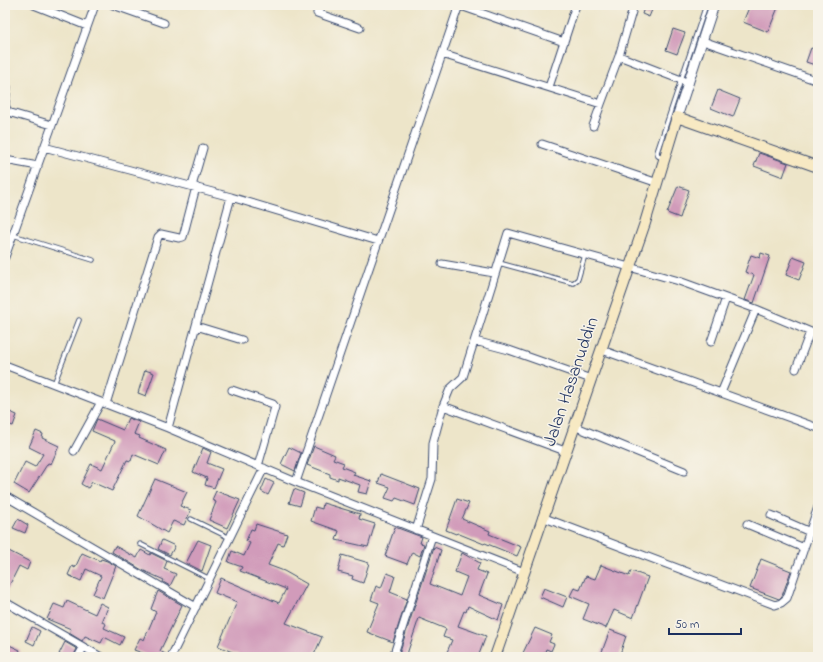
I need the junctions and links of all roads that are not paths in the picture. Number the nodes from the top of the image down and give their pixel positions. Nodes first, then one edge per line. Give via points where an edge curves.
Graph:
1 (34, 5) edge
2 (95, 5) edge
3 (113, 5) edge
4 (320, 5) edge
5 (459, 5) edge
6 (576, 5) edge
7 (624, 5) edge
8 (706, 5) edge
9 (714, 5) edge
10 (634, 7) edge
11 (164, 23) dead end
12 (87, 26) junction
13 (360, 28) dead end
14 (703, 41) junction
15 (564, 42) junction
16 (442, 54) junction
17 (619, 56) junction
18 (685, 81) junction
19 (818, 81) edge
20 (5, 84) edge
21 (549, 87) junction
22 (601, 104) junction
23 (677, 117) junction
24 (52, 125) junction
25 (593, 126) dead end
26 (542, 144) dead end
27 (44, 147) junction
28 (203, 148) dead end
29 (5, 160) edge
30 (665, 160) junction
31 (38, 166) junction
32 (818, 167) edge
33 (658, 183) junction
34 (194, 186) junction
35 (231, 197) junction
36 (5, 229) edge
37 (13, 233) junction
38 (378, 241) junction
39 (5, 255) edge
40 (585, 255) junction
41 (93, 260) dead end
42 (498, 262) junction
43 (442, 264) dead end
44 (629, 268) junction
45 (494, 272) junction
46 (726, 298) junction
47 (756, 309) junction
48 (79, 320) dead end
49 (196, 326) junction
50 (810, 332) junction
51 (818, 335) edge
52 (242, 340) dead end
53 (475, 341) junction
54 (711, 342) dead end
55 (602, 350) junction
56 (5, 365) edge
57 (796, 369) dead end
58 (591, 379) junction
59 (54, 384) junction
60 (232, 390) dead end
61 (721, 393) junction
62 (103, 403) junction
63 (444, 406) junction
64 (574, 426) junction
65 (168, 428) junction
66 (818, 428) edge
67 (74, 451) dead end
68 (565, 451) junction
69 (261, 467) junction
70 (684, 471) dead end
71 (296, 482) junction
72 (5, 496) edge
73 (818, 507) edge
74 (771, 515) dead end
75 (542, 517) junction
76 (191, 519) dead end
77 (747, 524) dead end
78 (416, 530) junction
79 (810, 532) junction
80 (432, 536) junction
81 (230, 538) junction
82 (140, 544) dead end
83 (804, 548) junction
84 (524, 572) junction
85 (210, 579) junction
86 (5, 602) edge
87 (196, 607) junction
88 (83, 648) junction
89 (78, 657) edge
90 (101, 657) edge
91 (171, 657) edge
92 (393, 657) edge
93 (495, 657) edge

1 - 12 street
2 - 12 street
3 - 11 street
4 - 13 street via 317,13
5 - 15 street
5 - 16 street
6 - 15 street
7 - 10 street
8 - 18 lane
9 - 14 street
10 - 17 street
12 - 24 street
14 - 18 street
14 - 19 street
15 - 21 street
16 - 21 street
16 - 38 street
17 - 18 street
17 - 22 street
18 - 23 street
18 - 30 lane via 656,152
20 - 24 street via 5,106 8,112
21 - 22 street
22 - 25 street
23 - 30 main road, Jalan Hasanuddin
23 - 32 main road
24 - 27 street
26 - 33 street
27 - 31 street
27 - 34 street
28 - 34 street
29 - 31 street
30 - 33 main road, Jalan Hasanuddin
31 - 37 street
33 - 44 main road, Jalan Hasanuddin
34 - 35 street
34 - 62 street via 183,237 161,234 158,237
35 - 38 street
35 - 49 street
36 - 37 street
37 - 39 street
37 - 41 lane
38 - 71 street
40 - 42 lane via 578,279 573,283
40 - 42 street via 509,232
40 - 44 street
42 - 45 street
43 - 45 street
44 - 46 street via 679,281
44 - 55 main road, Jalan Hasanuddin
45 - 53 street
46 - 47 street
46 - 54 street
47 - 50 street
47 - 61 street
48 - 59 lane
49 - 52 street
49 - 65 street
50 - 51 street
50 - 57 street
53 - 58 street via 510,350
53 - 63 street via 463,377 450,389
55 - 58 main road, Jalan Hasanuddin
55 - 61 street
56 - 59 street
58 - 64 main road, Jalan Hasanuddin
59 - 62 street
60 - 69 street via 273,404 275,408
61 - 66 street
62 - 65 street
62 - 67 street
63 - 68 street
63 - 78 street via 433,443 432,479
64 - 68 main road, Jalan Hasanuddin
64 - 70 street
65 - 69 street
68 - 75 main road, Jalan Hasanuddin
69 - 71 street
69 - 81 street
71 - 78 street
72 - 87 street
73 - 79 street
74 - 79 street
75 - 83 street via 775,605 787,598
75 - 84 main road, Jalan Hasanuddin
76 - 81 lane
77 - 83 street
78 - 80 street
79 - 83 street
80 - 84 street
80 - 92 street
81 - 85 street
82 - 85 lane
84 - 93 main road, Jalan Hasanuddin
85 - 87 street
86 - 88 street
87 - 91 street
88 - 89 street
88 - 90 street

